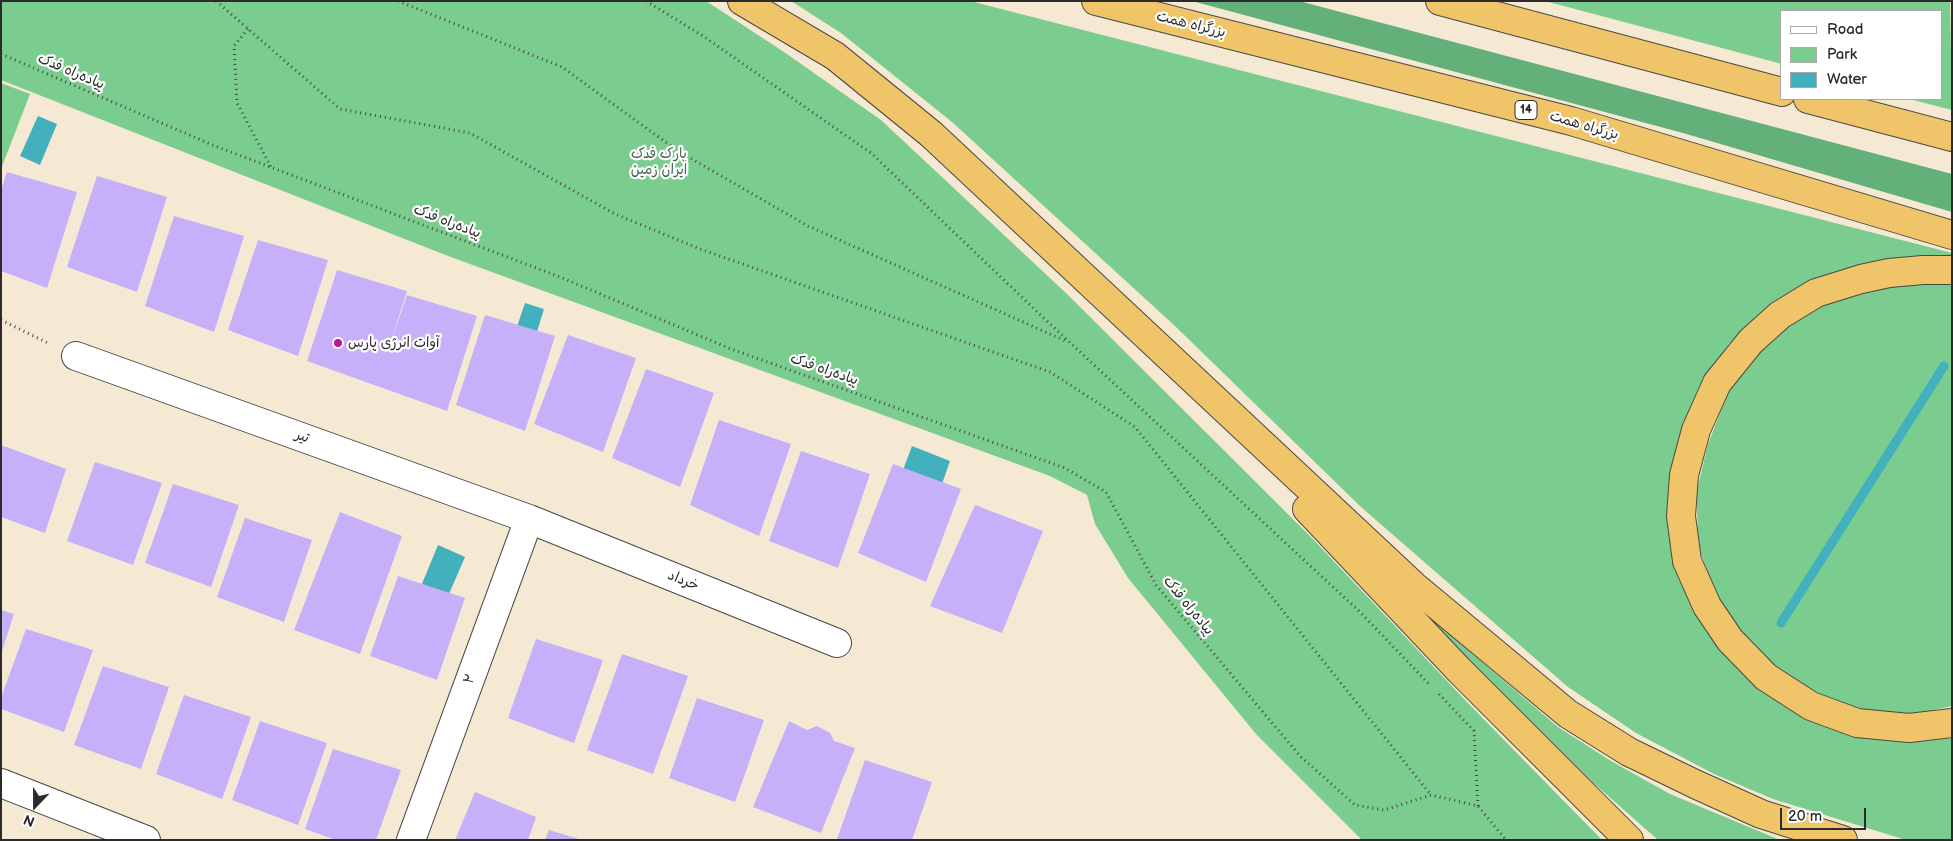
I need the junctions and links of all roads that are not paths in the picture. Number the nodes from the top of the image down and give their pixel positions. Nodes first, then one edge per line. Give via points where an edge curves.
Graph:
1 (742, 1) edge
2 (1096, 1) edge
3 (1440, 1) edge
4 (1780, 91) edge
5 (1812, 100) edge
6 (1952, 137) edge
7 (1952, 235) edge
8 (1952, 270) edge
9 (1131, 323) junction
10 (76, 356) road end
11 (529, 519) junction
12 (837, 643) dead end
13 (1952, 723) edge
14 (1, 783) edge
15 (146, 840) edge
16 (411, 840) edge
17 (1629, 840) edge
18 (1843, 840) edge

1 - 9 highway via 835,56 924,128
2 - 7 highway, بزرگراه همت / 14 via 1570,121
3 - 4 highway
5 - 6 highway
8 - 13 highway via 1914,270 1861,279 1816,293 1780,315 1751,341 1717,382 1696,430 1684,475 1681,516 1686,561 1707,606 1730,640 1766,677 1811,706 1857,723 1909,728
9 - 17 highway via 1459,670
9 - 18 highway via 1414,586 1568,714 1629,752 1694,784 1761,814
10 - 11 street, تیر
11 - 12 street, خرداد
11 - 16 street, ۲
14 - 15 street

